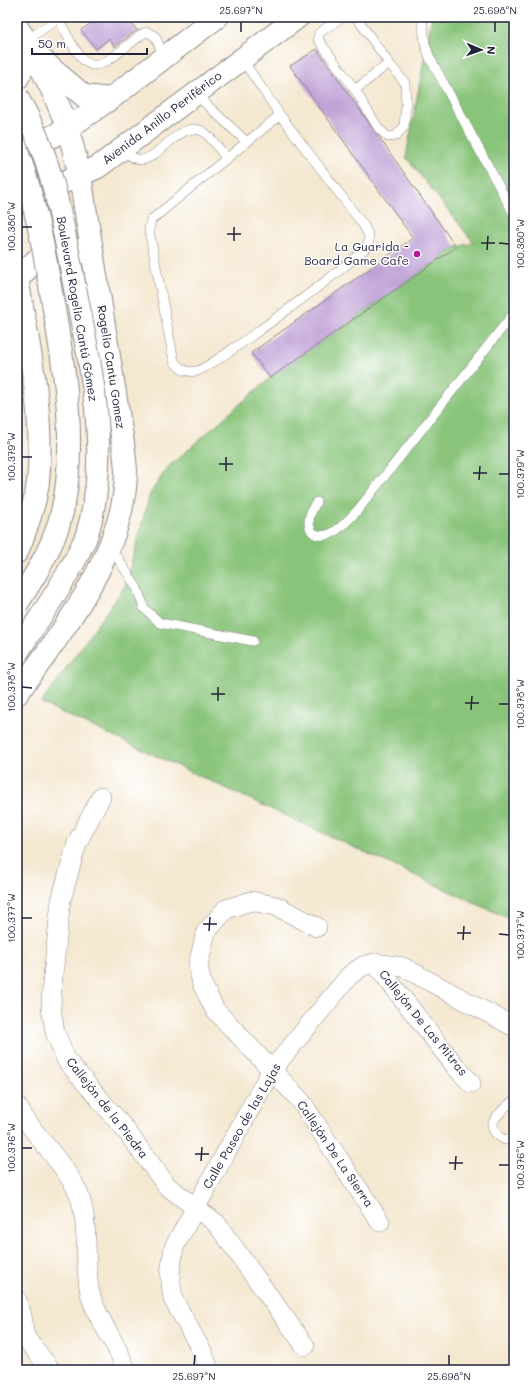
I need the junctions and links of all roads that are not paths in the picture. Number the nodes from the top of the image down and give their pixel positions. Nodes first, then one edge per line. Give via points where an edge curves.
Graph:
1 (218, 17) edge
2 (298, 17) edge
3 (342, 17) edge
4 (356, 17) edge
5 (422, 17) edge
6 (59, 18) edge
7 (25, 39) edge
8 (164, 57) junction
9 (241, 58) junction
10 (389, 63) junction
11 (17, 79) edge
12 (354, 90) junction
13 (195, 94) junction
14 (17, 97) edge
15 (110, 99) junction
16 (280, 115) junction
17 (68, 128) junction
18 (247, 142) junction
19 (122, 149) junction
20 (17, 151) edge
21 (17, 155) edge
22 (226, 158) junction
23 (80, 176) junction
24 (17, 203) edge
25 (514, 214) edge
26 (93, 256) junction
27 (17, 279) edge
28 (514, 313) edge
29 (20, 322) edge
30 (317, 502) dead end
31 (108, 550) junction
32 (17, 552) edge
33 (17, 604) edge
34 (253, 640) dead end
35 (17, 653) edge
36 (17, 694) edge
37 (101, 797) dead end
38 (317, 928) dead end
39 (375, 963) junction
40 (514, 1027) edge
41 (271, 1071) junction
42 (471, 1083) dead end
43 (514, 1100) edge
44 (17, 1106) edge
45 (514, 1137) edge
46 (196, 1208) junction
47 (380, 1222) dead end
48 (17, 1300) edge
49 (20, 1338) edge
50 (305, 1346) dead end
51 (51, 1370) edge
52 (126, 1370) edge
53 (209, 1370) edge

1 - 8 street
2 - 9 street, Avenida Anillo Periférico
3 - 12 lane via 319,33 318,39
4 - 10 lane
5 - 25 lane via 425,44 430,58
6 - 7 lane
6 - 8 lane via 76,53 86,64 92,66 107,62 147,32 155,36
7 - 11 street
7 - 15 street via 68,84 84,96
7 - 17 street, Rogelio Cantu Gomez via 54,92
8 - 15 street
9 - 13 street, Avenida Anillo Periférico
9 - 16 lane
10 - 12 lane
10 - 12 lane via 405,83 404,126 396,136 388,136 379,129
13 - 18 lane
13 - 19 street, Avenida Anillo Periférico
14 - 35 street, Boulevard Rogelio Cantú Gómez, bridge via 29,118 49,166 61,218 84,333 94,405 97,492 87,535 65,580
15 - 17 street
16 - 18 lane
16 - 22 lane via 364,226 369,236 368,245 363,252 250,338 199,370 184,370 174,361 149,230 151,220
17 - 21 street
17 - 23 street, Rogelio Cantu Gomez
18 - 22 lane
19 - 22 lane via 141,160 179,135 189,130 197,130 204,132
19 - 23 street, Avenida Anillo Periférico via 98,167
20 - 33 street, Boulevard Rogelio Cantú Gómez, bridge via 29,183 41,234 63,359 68,436 68,479 58,524 39,568
23 - 24 street, Avenida Anillo Periférico
23 - 26 street, Rogelio Cantu Gomez
26 - 27 street via 79,250 62,248 45,253
26 - 31 street, Rogelio Cantu Gomez via 126,474 121,507
27 - 29 street
28 - 30 lane via 357,511 332,533 321,536 313,532 309,524 311,509
29 - 32 street via 36,388 40,446 38,483
31 - 34 lane via 116,557 137,588 144,608 160,623
31 - 36 street, Rogelio Cantu Gomez via 56,640
37 - 46 street, Callejón de la Piedra via 77,843 61,900 52,986 55,1032 67,1061 124,1128 167,1186
38 - 41 street via 276,906 251,901 226,909 206,932 198,965 202,984 215,1010
39 - 40 street via 403,967 415,972
39 - 41 street, Calle Paseo de las Lajas via 363,966 350,975
39 - 42 street, Callejón De Las Mitras
41 - 46 street, Calle Paseo de las Lajas
41 - 47 street, Callejón De La Sierra via 301,1101
43 - 45 lane via 495,1117 493,1127 497,1136 505,1140
44 - 52 street via 76,1189 83,1214 90,1292 96,1313
46 - 50 street, Callejón de la Piedra via 216,1223
46 - 53 street, Calle Paseo de las Lajas via 174,1247 170,1274 174,1300 203,1353
48 - 49 street via 22,1315
49 - 51 street

